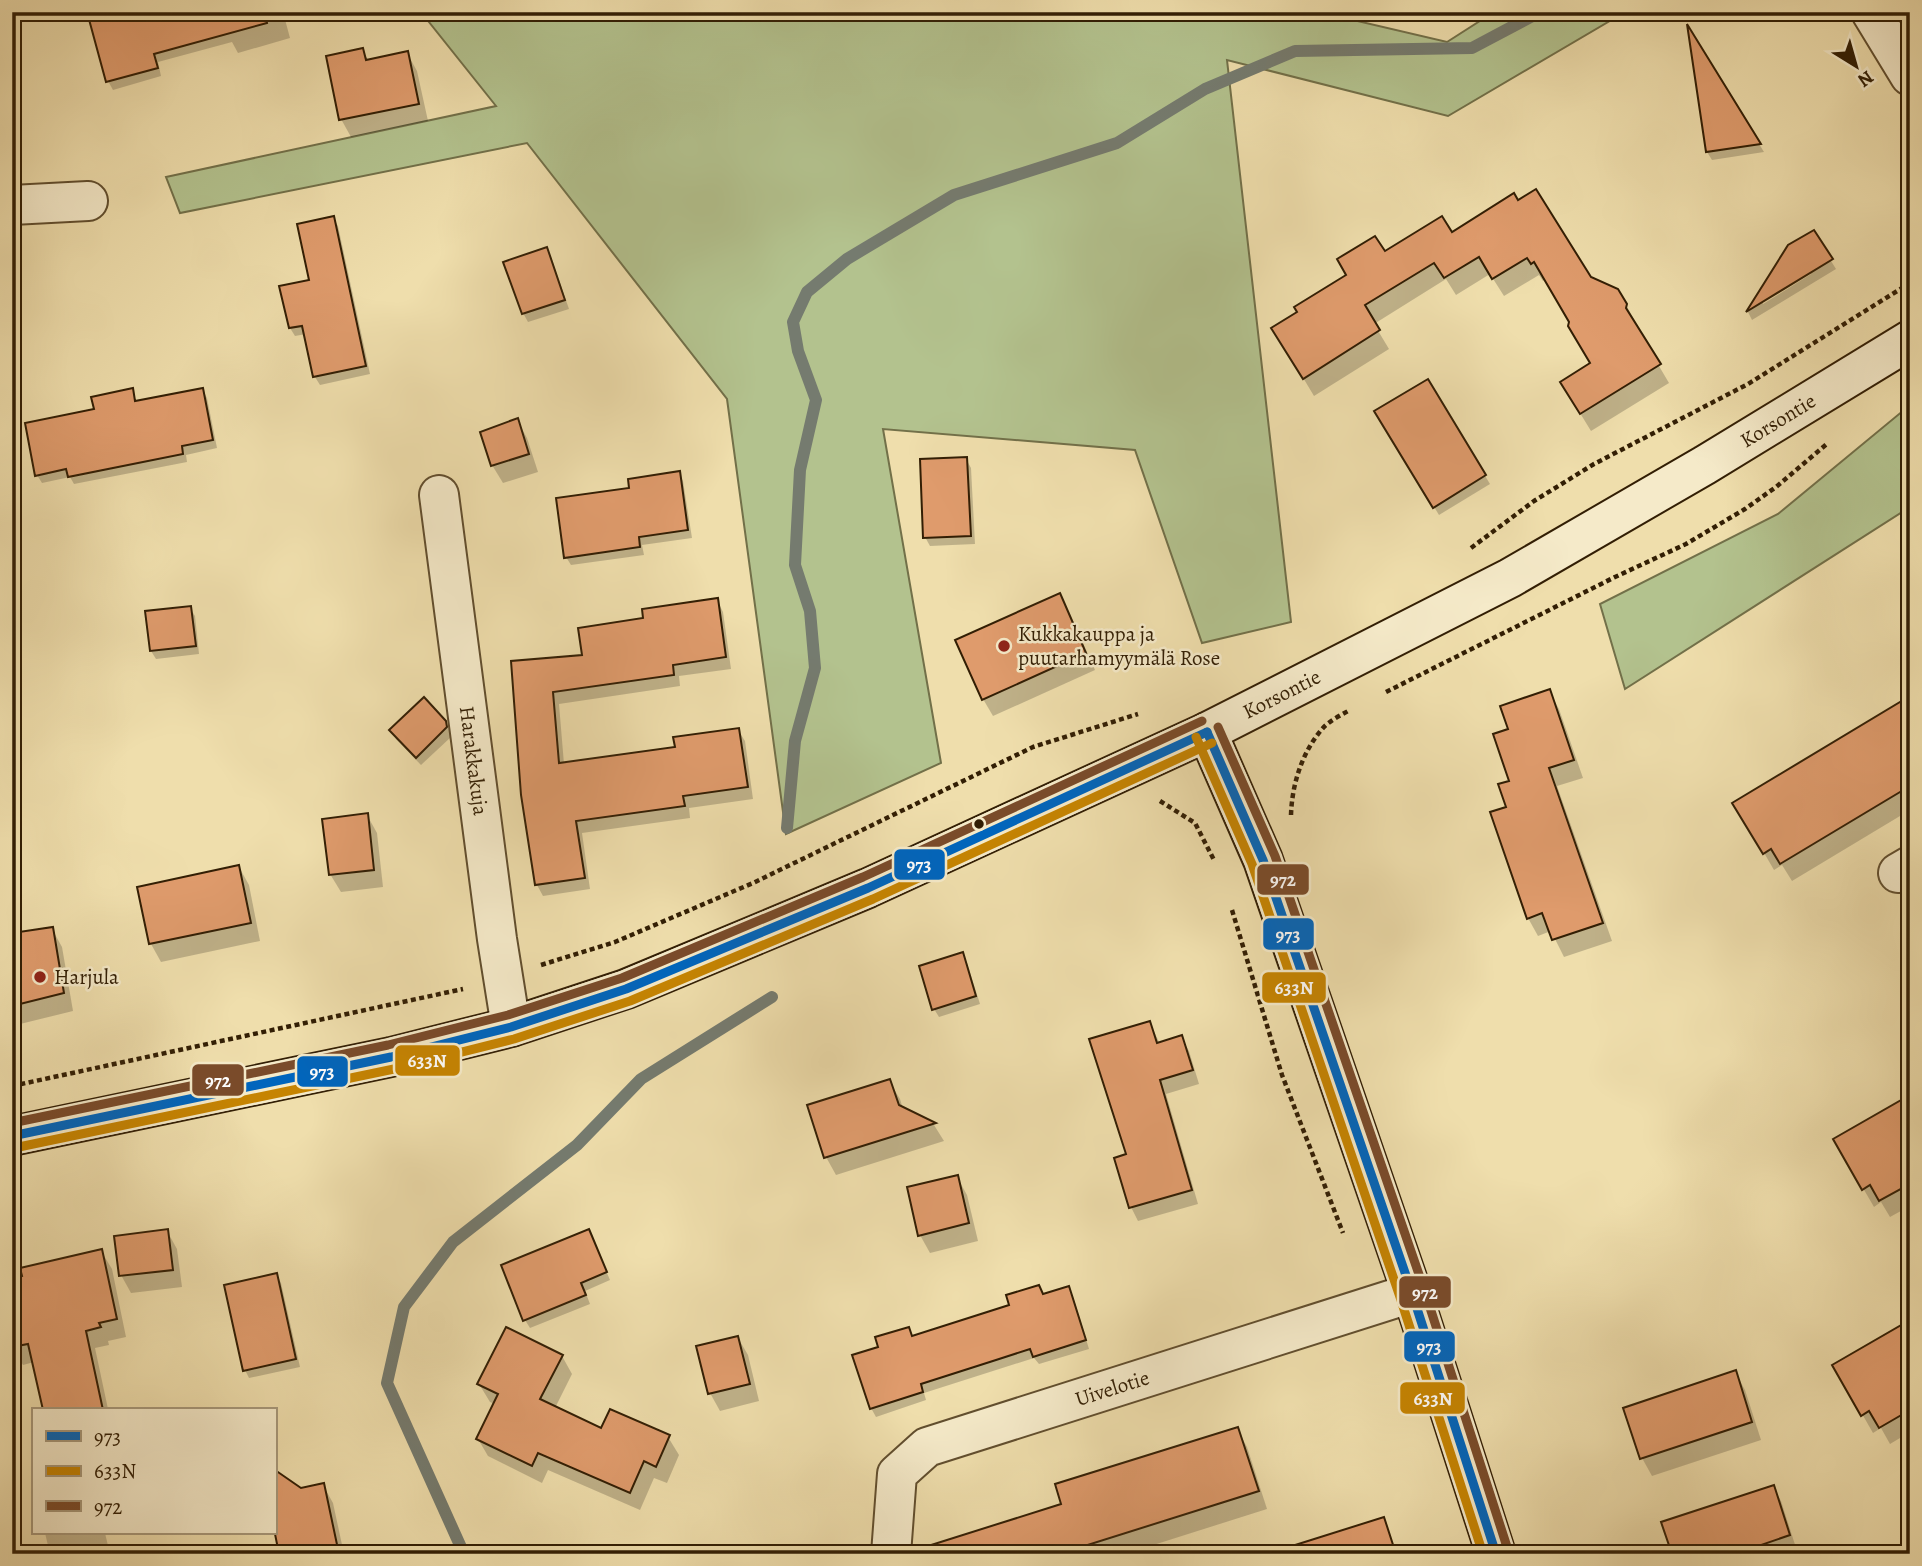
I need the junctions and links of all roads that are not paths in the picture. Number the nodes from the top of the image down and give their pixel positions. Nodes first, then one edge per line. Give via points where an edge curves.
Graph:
1 (1871, 12) edge
2 (1910, 76) edge
3 (88, 201) dead end
4 (12, 205) edge
5 (1910, 340) edge
6 (439, 495) dead end
7 (1207, 732) junction
8 (511, 1027) junction
9 (12, 1136) edge
10 (1412, 1293) junction
11 (891, 1554) edge
12 (1496, 1554) edge

1 - 2 main road
3 - 4 main road
5 - 7 main road, Korsontie via 1510,578
6 - 8 main road, Harakkakuja
7 - 8 main road, Korsontie via 867,888 626,989
7 - 10 main road via 1263,860
8 - 9 main road, Korsontie via 391,1058
10 - 11 main road, Uivelotie via 927,1447 897,1474
10 - 12 main road

